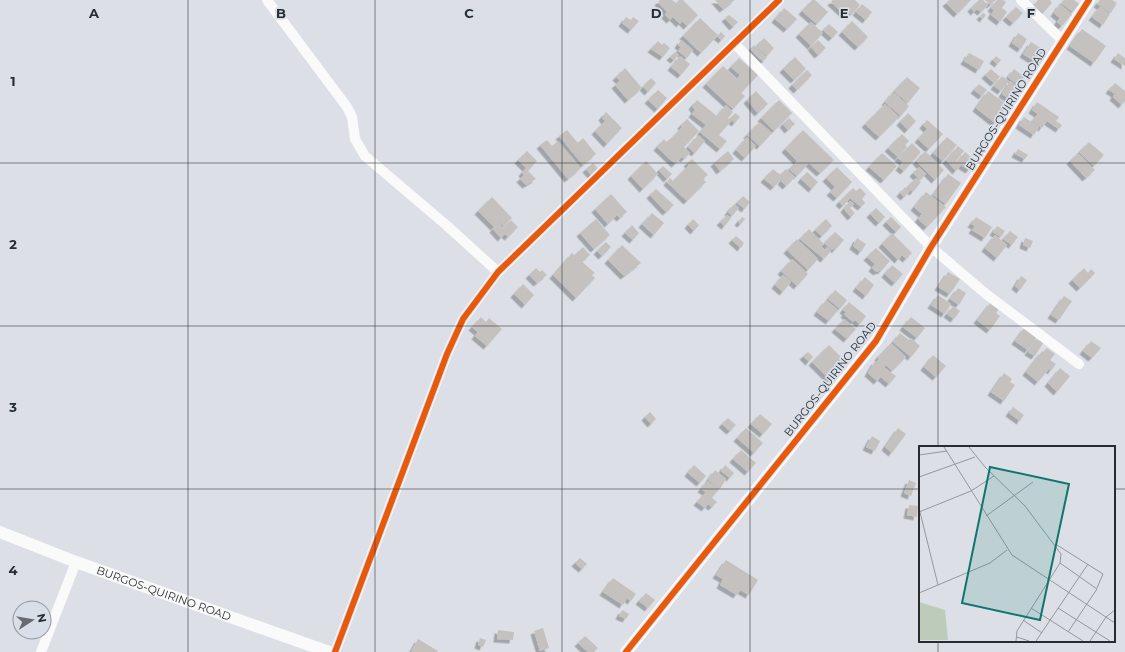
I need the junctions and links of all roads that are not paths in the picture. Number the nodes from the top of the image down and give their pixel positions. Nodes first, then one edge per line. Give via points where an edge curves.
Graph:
1 (267, 0) edge
2 (779, 0) edge
3 (1021, 0) edge
4 (1089, 0) edge
5 (1062, 40) junction
6 (734, 43) junction
7 (932, 247) junction
8 (498, 272) junction
9 (1080, 364) dead end
10 (0, 532) edge
11 (76, 562) junction
12 (41, 652) edge
13 (330, 652) edge
14 (335, 652) edge
15 (626, 652) edge

1 - 8 street via 347,107 352,117 355,139 365,156
2 - 6 street
3 - 5 street
4 - 5 street, BURGOS-QUIRINO ROAD
5 - 7 street, BURGOS-QUIRINO ROAD
6 - 7 street
6 - 8 street
7 - 9 street via 999,304
7 - 15 street, BURGOS-QUIRINO ROAD via 876,341
8 - 14 street via 463,319 447,354
10 - 11 street, BURGOS-QUIRINO ROAD
11 - 12 street
11 - 13 street, BURGOS-QUIRINO ROAD

